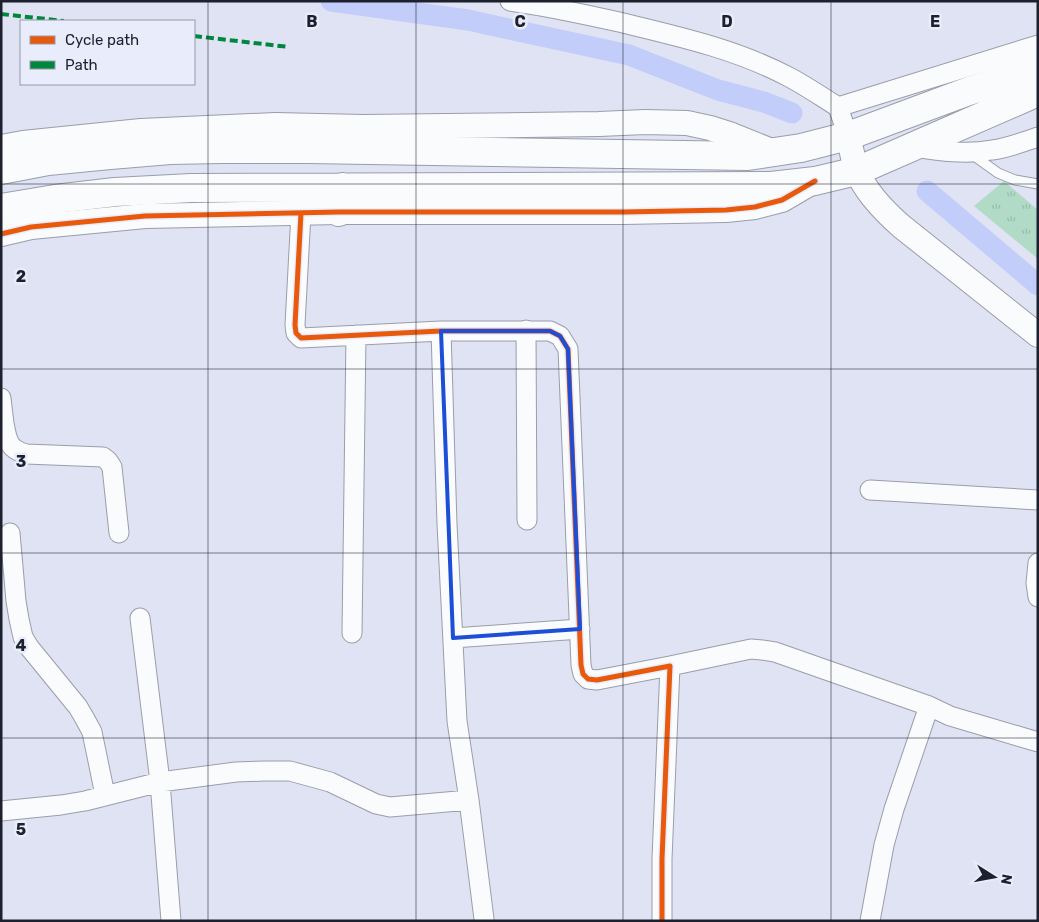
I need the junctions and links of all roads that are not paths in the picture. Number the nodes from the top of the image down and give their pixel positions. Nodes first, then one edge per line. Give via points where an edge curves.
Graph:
1 (510, 1) edge
2 (542, 3) edge
3 (1038, 45) edge
4 (1038, 68) edge
5 (1038, 92) edge
6 (838, 107) junction
7 (848, 136) junction
8 (1038, 137) edge
9 (1, 147) edge
10 (912, 147) junction
11 (774, 152) junction
12 (969, 152) junction
13 (1, 170) edge
14 (857, 171) junction
15 (1038, 184) edge
16 (341, 200) junction
17 (1, 208) edge
18 (301, 213) junction
19 (1, 234) edge
20 (526, 330) junction
21 (441, 331) junction
22 (1038, 335) edge
23 (356, 336) junction
24 (1, 398) edge
25 (870, 490) dead end
26 (1038, 500) edge
27 (527, 520) dead end
28 (10, 533) dead end
29 (119, 533) dead end
30 (1038, 563) edge
31 (1038, 596) edge
32 (140, 618) dead end
33 (580, 629) junction
34 (352, 633) dead end
35 (453, 638) junction
36 (670, 666) junction
37 (928, 706) junction
38 (1038, 742) edge
39 (160, 782) junction
40 (106, 795) junction
41 (469, 800) junction
42 (1, 811) edge
43 (484, 919) dead end
44 (171, 921) edge
45 (662, 921) edge
46 (870, 921) edge

1 - 2 street
2 - 6 street via 725,51 789,77
3 - 6 street
4 - 7 highway
5 - 10 highway
6 - 7 street
7 - 11 highway
7 - 14 street
8 - 12 street via 992,150
9 - 11 street via 141,131 275,125 363,128 645,122 687,123 710,128
10 - 12 street
10 - 14 highway
11 - 13 highway via 731,156 170,150 48,161
12 - 15 lane via 998,173
14 - 16 highway via 815,181 771,186
14 - 22 street via 883,210
16 - 17 highway via 192,188 55,199
16 - 18 street
18 - 19 street via 145,216 31,227
18 - 23 street via 296,333 301,338
20 - 21 street
20 - 27 street
20 - 33 street via 550,331 560,336 568,349
21 - 23 street
21 - 35 street
23 - 34 street
24 - 29 street via 6,439 19,452 103,457 108,461 112,468
25 - 26 street
28 - 40 street via 23,637 78,707 92,732
30 - 31 street
32 - 39 street
33 - 35 street
33 - 36 street via 582,674 588,679
35 - 41 street via 456,721
36 - 37 street via 751,649 775,652
36 - 45 street
37 - 38 street via 950,716
37 - 46 street via 886,837
39 - 40 street
39 - 41 street via 236,772 290,771 330,782 376,804 390,807
39 - 44 street
40 - 42 street via 62,805
41 - 43 street

